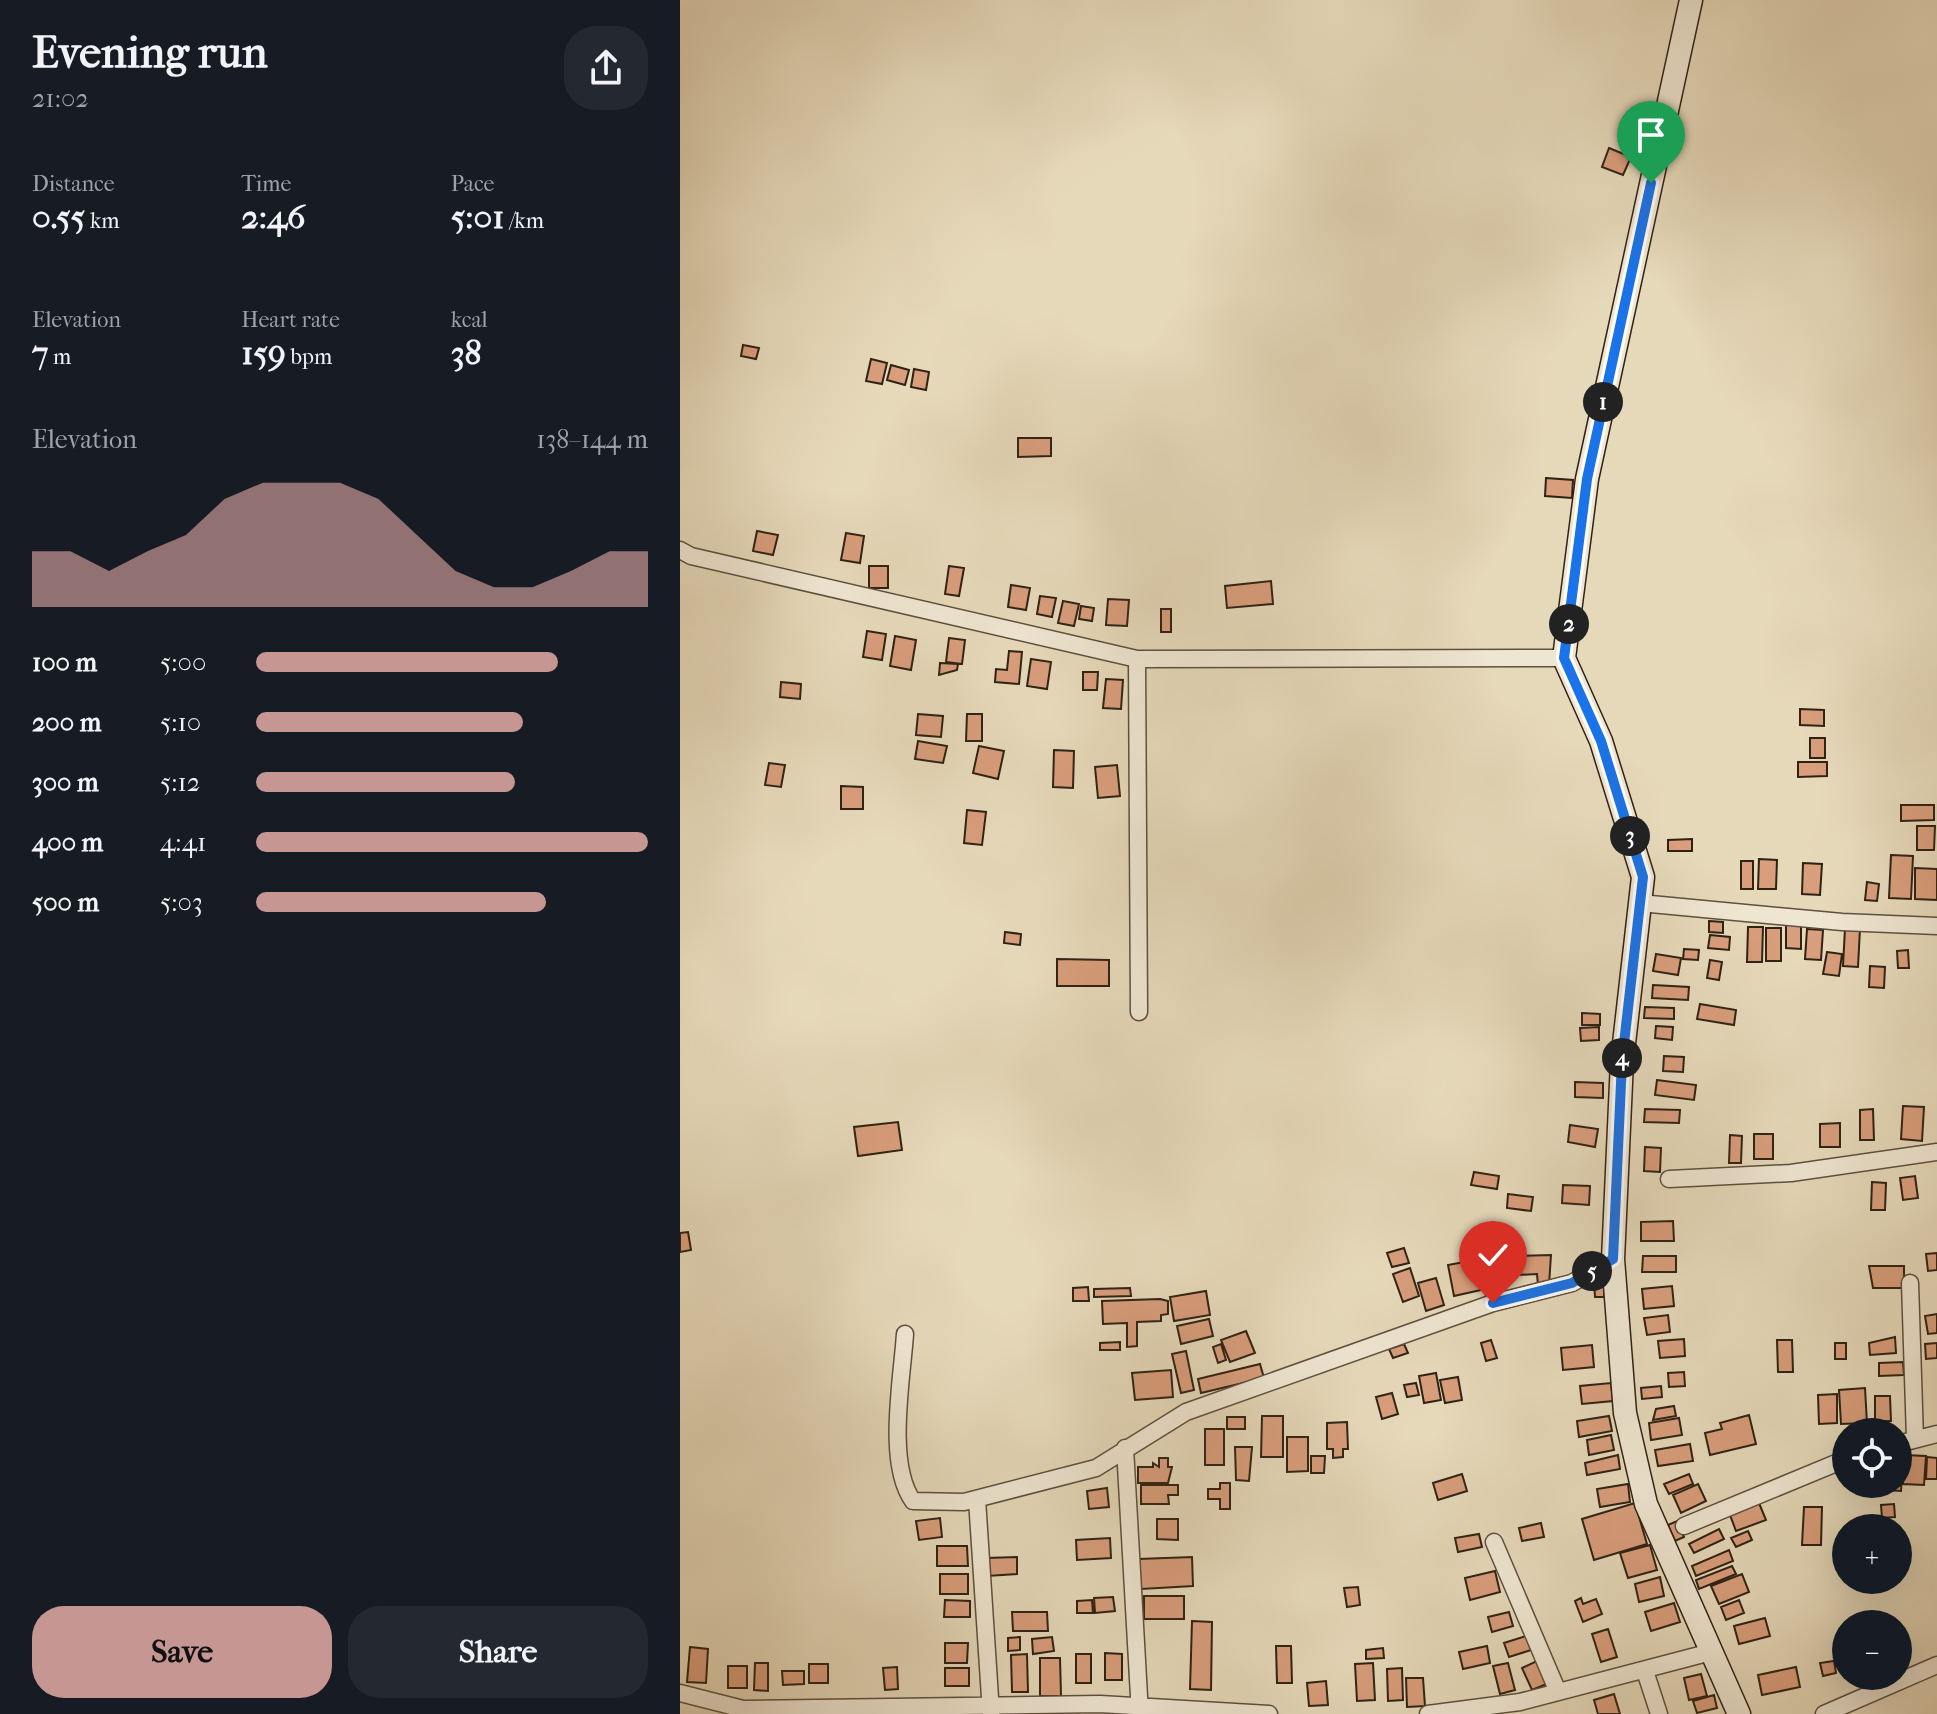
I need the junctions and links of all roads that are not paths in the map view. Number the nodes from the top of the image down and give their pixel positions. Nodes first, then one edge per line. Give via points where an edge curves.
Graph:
1 (1691, 0) edge
2 (680, 550) edge
3 (1564, 658) junction
4 (1137, 659) junction
5 (1640, 903) junction
6 (1937, 926) edge
7 (1139, 1012) dead end
8 (1937, 1152) edge
9 (1669, 1179) dead end
10 (1613, 1259) junction
11 (1910, 1283) dead end
12 (905, 1334) dead end
13 (1907, 1418) edge
14 (1937, 1434) edge
15 (1912, 1440) edge
16 (1125, 1448) junction
17 (1832, 1465) edge
18 (977, 1499) junction
19 (1684, 1526) dead end
20 (1494, 1542) dead end
21 (1711, 1652) junction
22 (1937, 1665) edge
23 (1645, 1671) junction
24 (1558, 1692) junction
25 (680, 1693) edge
26 (991, 1710) edge
27 (1140, 1710) edge
28 (842, 1711) edge
29 (1269, 1714) edge
30 (1428, 1714) edge
31 (1659, 1714) edge
32 (1739, 1714) edge
33 (1824, 1714) edge

1 - 3 street via 1587,479
2 - 4 street
3 - 4 street
3 - 5 street via 1601,741 1643,877
4 - 7 street
5 - 6 street
5 - 10 street via 1622,1061
8 - 9 street via 1791,1173
10 - 16 street via 1572,1283 1479,1308 1186,1412
10 - 21 street via 1625,1413 1646,1504
11 - 13 street
12 - 18 street via 898,1431 903,1487 913,1501
14 - 15 street
16 - 18 street via 1096,1468
16 - 27 street
17 - 19 street
18 - 26 street
20 - 24 street
21 - 23 street
21 - 32 street
22 - 33 street
23 - 24 street
23 - 31 street
24 - 30 street
25 - 28 street via 743,1709
26 - 27 street
26 - 28 street
27 - 29 street

